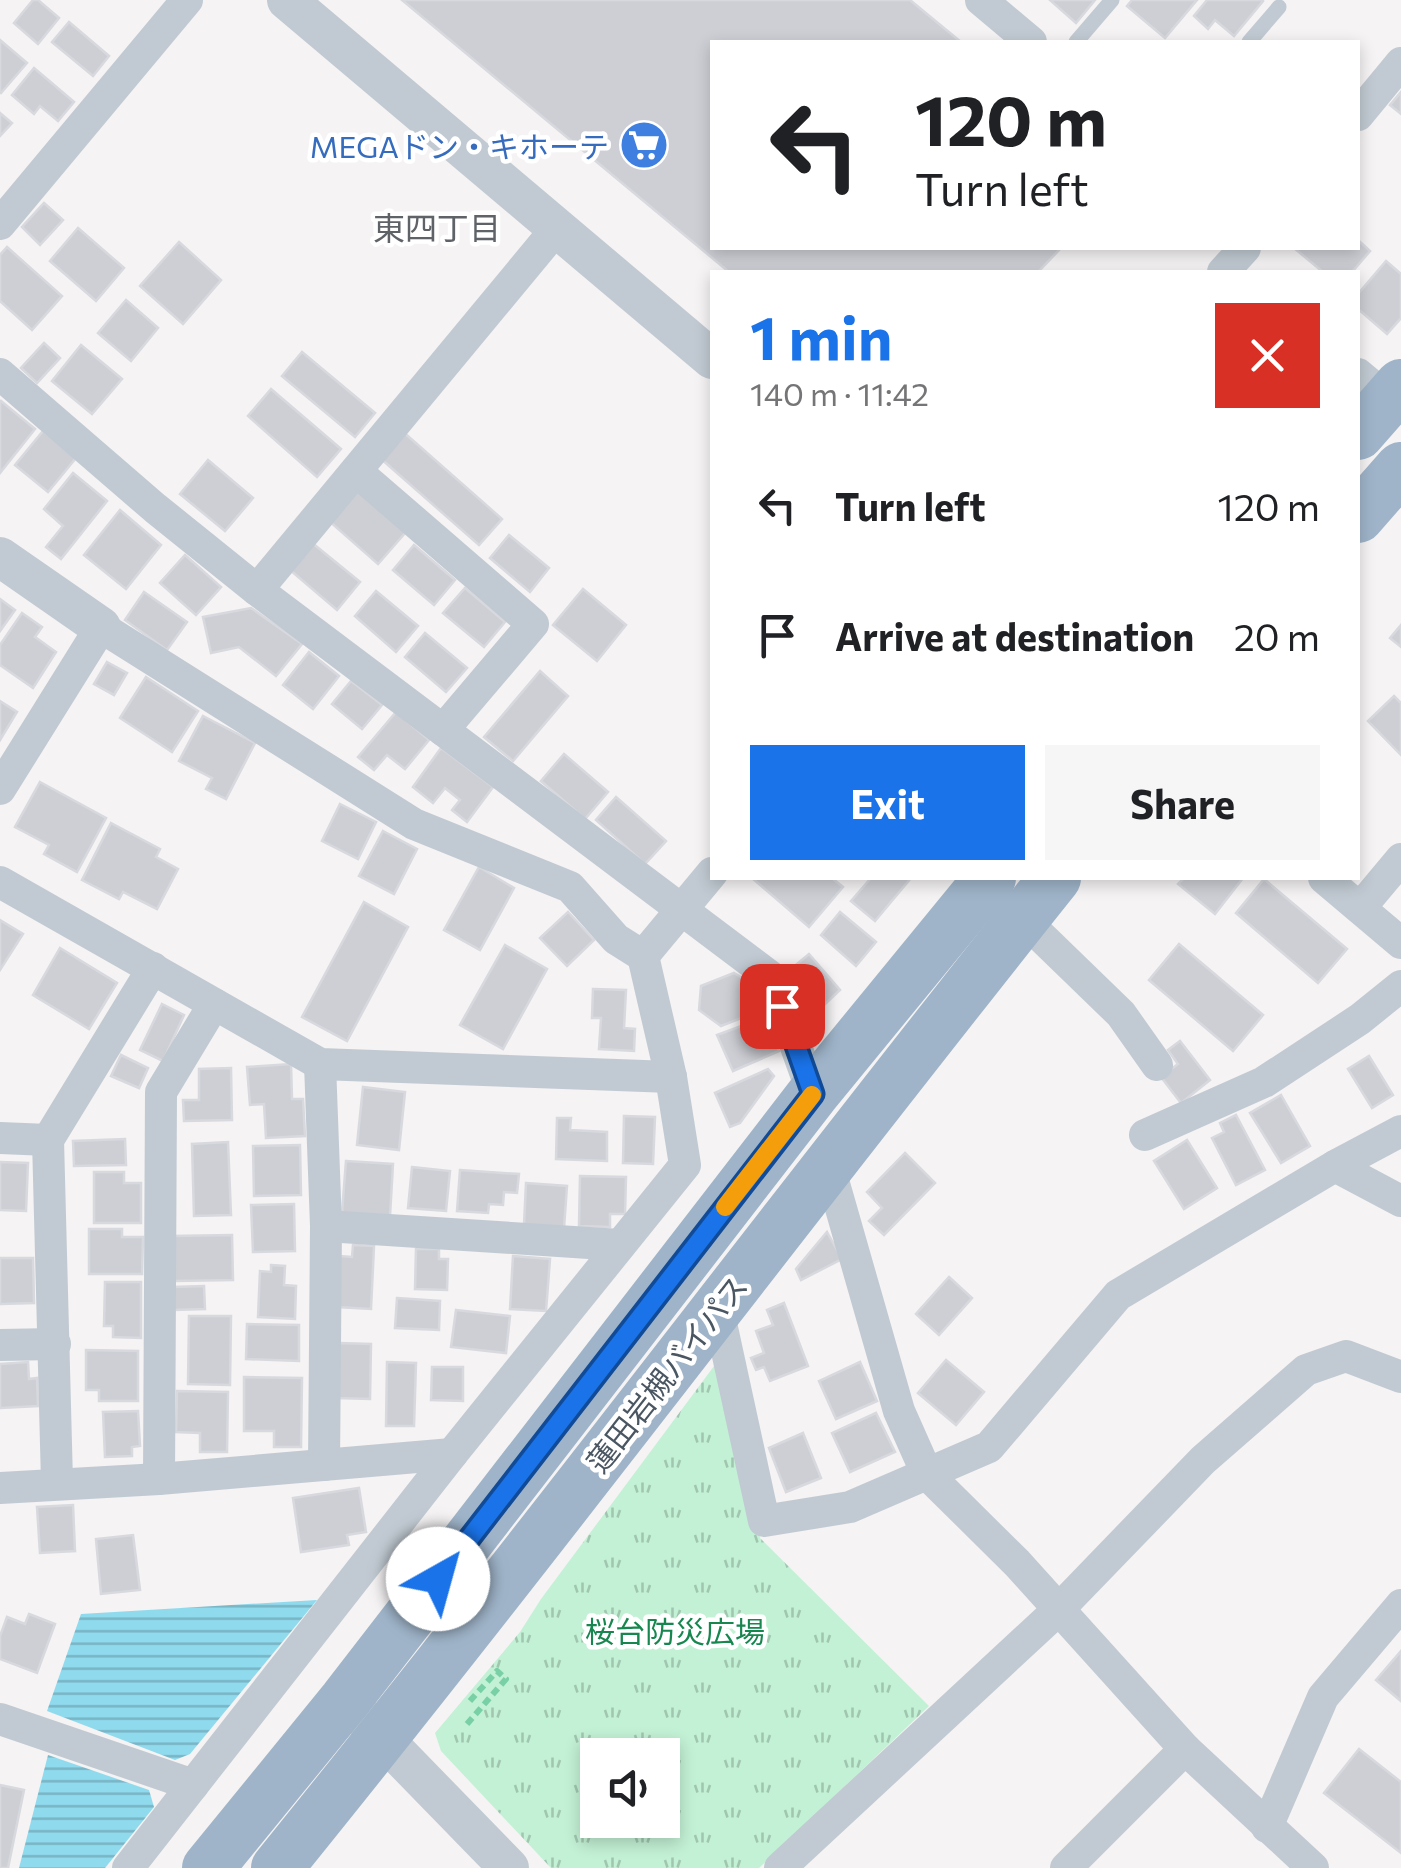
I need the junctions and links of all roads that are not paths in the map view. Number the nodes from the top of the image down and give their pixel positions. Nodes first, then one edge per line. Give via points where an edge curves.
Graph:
1 (187, 0) edge
2 (288, 0) edge
3 (981, 0) edge
4 (1112, 0) edge
5 (1278, 7) dead end
6 (1029, 40) edge
7 (1078, 40) edge
8 (1251, 40) edge
9 (1401, 63) edge
10 (1360, 113) edge
11 (0, 224) edge
12 (557, 228) junction
13 (710, 357) edge
14 (0, 374) edge
15 (1401, 468) edge
16 (356, 471) junction
17 (1360, 515) edge
18 (0, 557) edge
19 (257, 590) junction
20 (101, 626) junction
21 (443, 730) junction
22 (0, 789) edge
23 (1401, 859) edge
24 (710, 875) edge
25 (988, 880) edge
26 (1053, 880) edge
27 (1326, 880) edge
28 (0, 882) edge
29 (1360, 908) junction
30 (682, 910) junction
31 (1022, 918) junction
32 (1401, 944) edge
33 (642, 956) junction
34 (153, 968) junction
35 (1401, 986) edge
36 (214, 1004) junction
37 (320, 1064) junction
38 (1157, 1065) dead end
39 (672, 1078) junction
40 (813, 1094) junction
41 (1401, 1131) edge
42 (1145, 1135) dead end
43 (0, 1138) edge
44 (48, 1140) junction
45 (828, 1163) junction
46 (1335, 1166) junction
47 (1401, 1201) edge
48 (326, 1226) junction
49 (620, 1245) junction
50 (717, 1305) junction
51 (55, 1344) junction
52 (0, 1345) edge
53 (1401, 1376) edge
54 (452, 1454) junction
55 (324, 1465) junction
56 (927, 1474) junction
57 (159, 1479) junction
58 (57, 1482) junction
59 (0, 1488) edge
60 (1401, 1605) edge
61 (1057, 1611) junction
62 (344, 1700) junction
63 (0, 1719) edge
64 (382, 1738) junction
65 (1185, 1750) junction
66 (193, 1785) junction
67 (1267, 1827) junction
68 (128, 1868) edge
69 (208, 1868) edge
70 (277, 1868) edge
71 (509, 1868) edge
72 (780, 1868) edge
73 (1066, 1868) edge
74 (1313, 1868) edge

1 - 11 street
2 - 12 street
3 - 6 street
4 - 7 lane
5 - 8 lane
9 - 10 street
12 - 13 street
12 - 16 street
14 - 19 street
15 - 17 highway
16 - 19 street
16 - 21 street via 533,624
18 - 20 street
19 - 21 street
20 - 22 street
20 - 33 street via 414,824 570,887 616,939
21 - 30 street
23 - 29 street
24 - 30 street
25 - 40 highway, 蓮田岩槻バイパス
26 - 31 highway, 蓮田岩槻バイパス
27 - 29 street
28 - 34 street
29 - 32 street
30 - 33 street
30 - 40 street via 772,977
31 - 38 street via 1121,1014
31 - 45 highway, 蓮田岩槻バイパス
33 - 39 street
34 - 36 street
34 - 44 street
35 - 42 street via 1264,1082
36 - 37 street
36 - 57 street via 161,1092
37 - 39 street
37 - 48 street
39 - 49 street via 685,1166
40 - 62 highway, 蓮田岩槻バイパス
41 - 46 street
43 - 44 street
44 - 51 street
45 - 50 highway, 蓮田岩槻バイパス
45 - 56 street via 899,1411
46 - 47 street
46 - 56 street via 1118,1295 989,1447
48 - 49 street
48 - 55 street
49 - 54 street
50 - 56 street via 764,1521 850,1507
50 - 64 highway, 蓮田岩槻バイパス
51 - 52 street
51 - 58 street
53 - 61 street via 1346,1356 1306,1370 1204,1460
54 - 55 street
54 - 66 street
55 - 57 street
56 - 61 street
57 - 58 street
58 - 59 street
60 - 67 street via 1323,1696
61 - 65 street
61 - 72 street
62 - 64 street
62 - 69 highway, 蓮田岩槻バイパス
63 - 66 street
64 - 70 highway, 蓮田岩槻バイパス
64 - 71 street
65 - 67 street
65 - 73 street
66 - 68 street
67 - 74 street

